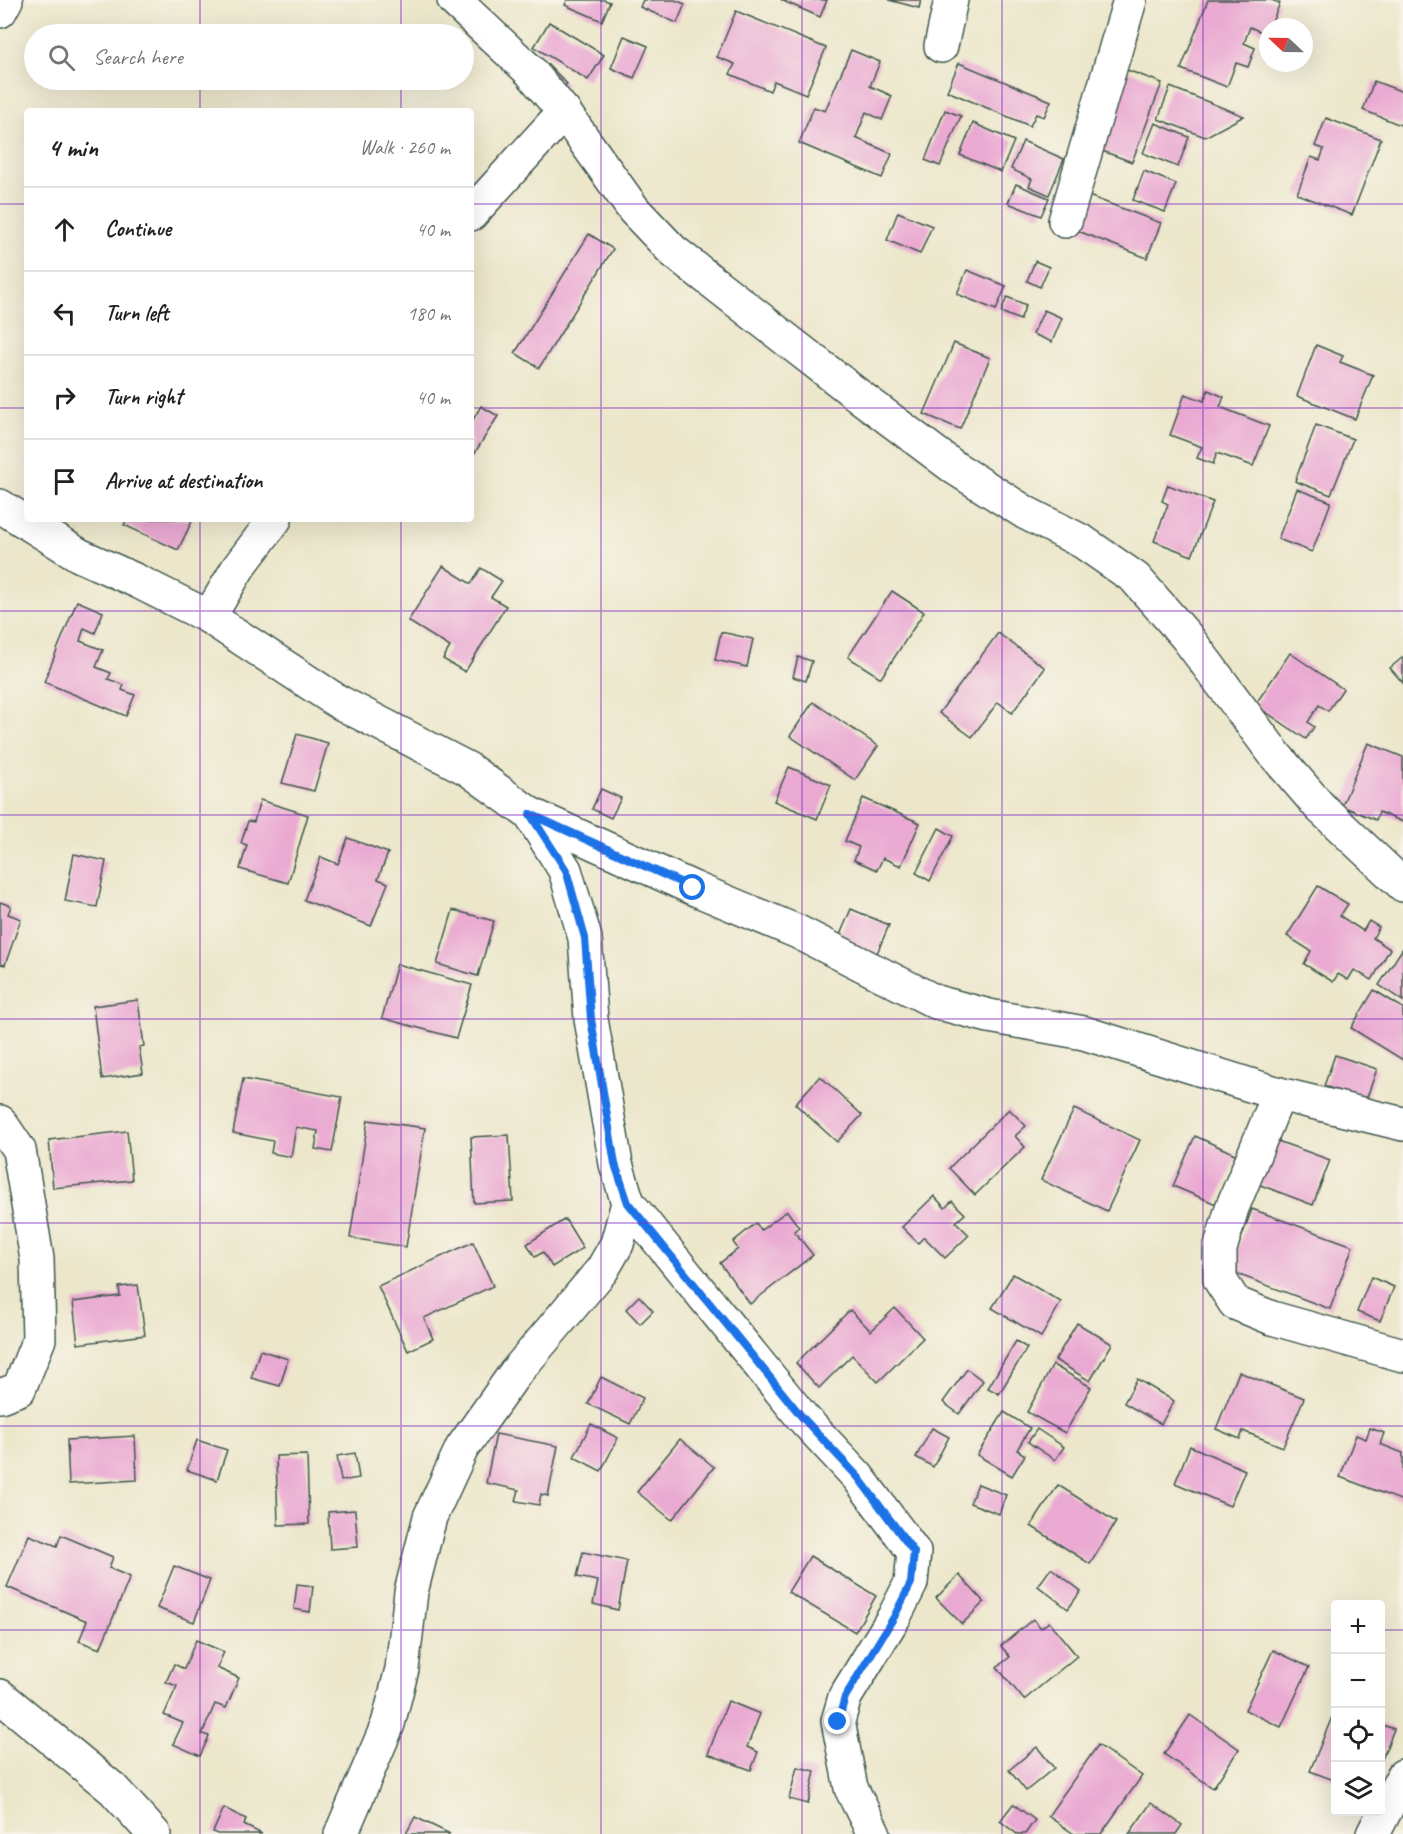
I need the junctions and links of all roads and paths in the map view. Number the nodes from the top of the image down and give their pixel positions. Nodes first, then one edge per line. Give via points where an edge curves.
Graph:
1 (6, 0) edge
2 (454, 0) edge
3 (951, 0) edge
4 (1130, 0) edge
5 (0, 11) edge
6 (941, 46) dead end
7 (564, 111) junction
8 (474, 211) edge
9 (1065, 221) dead end
10 (0, 506) edge
11 (24, 521) edge
12 (26, 522) edge
13 (273, 522) edge
14 (209, 617) junction
15 (530, 814) junction
16 (1403, 885) edge
17 (1279, 1094) junction
18 (0, 1122) edge
19 (1403, 1124) edge
20 (628, 1203) junction
21 (1403, 1354) edge
22 (0, 1396) edge
23 (0, 1696) edge
24 (1403, 1776) edge
25 (154, 1834) edge
26 (341, 1834) edge
27 (874, 1834) edge
28 (1372, 1834) edge

1 - 5 street
2 - 7 street via 530,71
3 - 6 street
4 - 9 street
7 - 8 street
7 - 16 street via 634,210 674,251 955,468 1026,513 1083,542 1135,578 1186,636 1276,756 1320,807
10 - 11 street
12 - 14 street via 79,555
13 - 14 street via 238,568
14 - 15 street via 337,701 468,769
15 - 17 street via 798,933 936,1002 1084,1033
15 - 20 street via 566,870 585,938 593,1030 615,1164
17 - 19 street
17 - 21 street via 1232,1208 1220,1249 1220,1280 1236,1302 1272,1318
18 - 22 street via 19,1150 37,1259 39,1339 20,1389
20 - 26 street via 617,1244 602,1270 516,1372 462,1448 430,1517 411,1592 402,1668 388,1724
20 - 27 street via 802,1417 858,1477 914,1552 911,1583 845,1697 838,1722 851,1788
23 - 25 street via 113,1789
24 - 28 street

